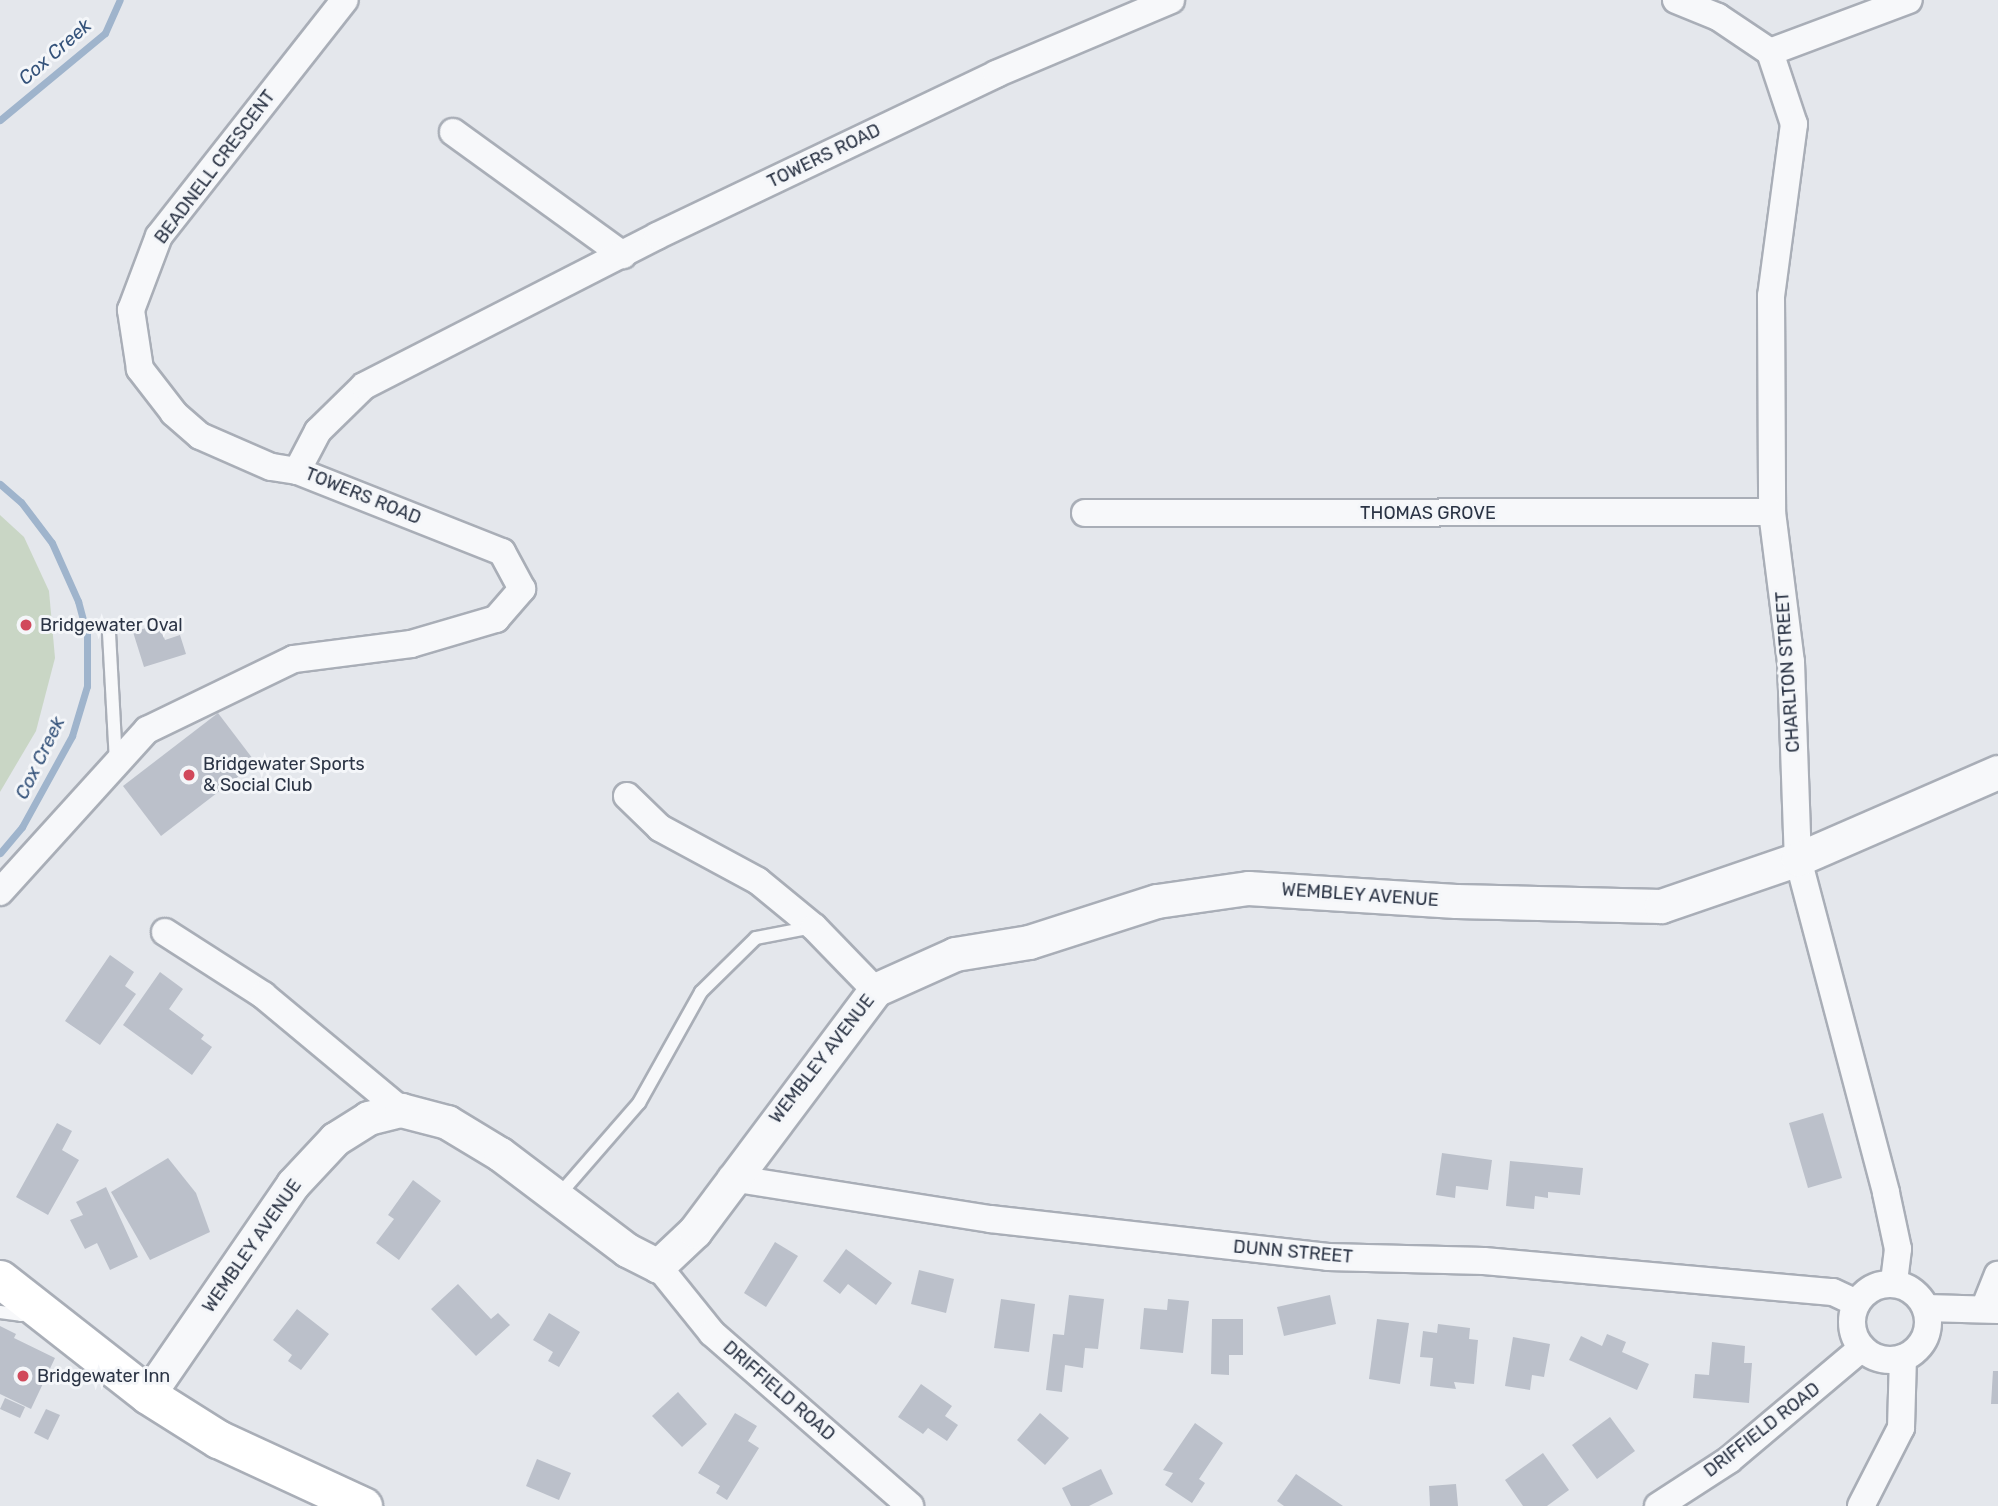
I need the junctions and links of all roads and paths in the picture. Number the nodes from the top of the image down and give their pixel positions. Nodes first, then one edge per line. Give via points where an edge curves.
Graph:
1 (345, 0) edge
2 (1171, 0) edge
3 (1676, 0) edge
4 (1909, 0) edge
5 (1770, 52) junction
6 (453, 132) dead end
7 (623, 255) junction
8 (298, 471) junction
9 (1772, 512) junction
10 (1085, 513) dead end
11 (109, 633) dead end
12 (116, 765) junction
13 (1998, 772) edge
14 (627, 796) dead end
15 (1798, 859) junction
16 (0, 892) edge
17 (814, 927) junction
18 (165, 932) dead end
19 (875, 990) junction
20 (401, 1110) junction
21 (731, 1178) junction
22 (558, 1197) junction
23 (658, 1266) junction
24 (1998, 1275) edge
25 (0, 1279) edge
26 (1894, 1284) junction
27 (1857, 1303) junction
28 (1926, 1308) junction
29 (17, 1310) edge
30 (1991, 1310) edge
31 (1862, 1348) junction
32 (1903, 1358) junction
33 (148, 1395) junction
34 (363, 1506) edge
35 (910, 1506) edge
36 (1658, 1506) edge
37 (1861, 1506) edge

1 - 8 street, BEADNELL CRESCENT via 159,236 131,310 139,369 174,413 200,436 271,467
2 - 7 street, TOWERS ROAD via 996,74
3 - 5 street via 1718,17
4 - 5 street
5 - 9 street, CHARLTON STREET via 1794,124 1771,296
6 - 7 street
7 - 8 street, TOWERS ROAD via 364,386 318,431
8 - 12 street, TOWERS ROAD via 502,552 522,589 496,619 411,644 293,659 147,730
9 - 10 street, THOMAS GROVE
9 - 15 street, CHARLTON STREET via 1791,662
11 - 12 lane
12 - 16 street, TOWERS ROAD
13 - 15 street, WEMBLEY AVENUE
14 - 17 street via 660,828 758,881
15 - 19 street, WEMBLEY AVENUE via 1661,905 1456,901 1248,888 1157,901 1029,942 956,954
15 - 26 street, CHARLTON STREET via 1886,1193 1898,1249
17 - 19 street
17 - 22 lane via 756,938 701,992 639,1103
18 - 20 street via 282,1008
19 - 21 street, WEMBLEY AVENUE
20 - 22 street, WEMBLEY AVENUE via 447,1122
20 - 33 street, WEMBLEY AVENUE via 368,1118 335,1139 293,1184
21 - 23 street, WEMBLEY AVENUE via 695,1231
21 - 27 street, DUNN STREET via 989,1219 1328,1257 1484,1261 1833,1292
22 - 23 street, WEMBLEY AVENUE via 627,1250
23 - 35 street, DRIFFIELD ROAD via 712,1333
24 - 30 street
25 - 29 main road
26 - 27 street via 1873,1288
26 - 28 street via 1913,1292
27 - 31 street via 1852,1326
28 - 30 street
28 - 32 street via 1925,1338
29 - 33 main road
31 - 32 street via 1888,1360
31 - 36 street, DRIFFIELD ROAD via 1729,1460
32 - 37 street via 1901,1428
33 - 34 main road via 218,1439

